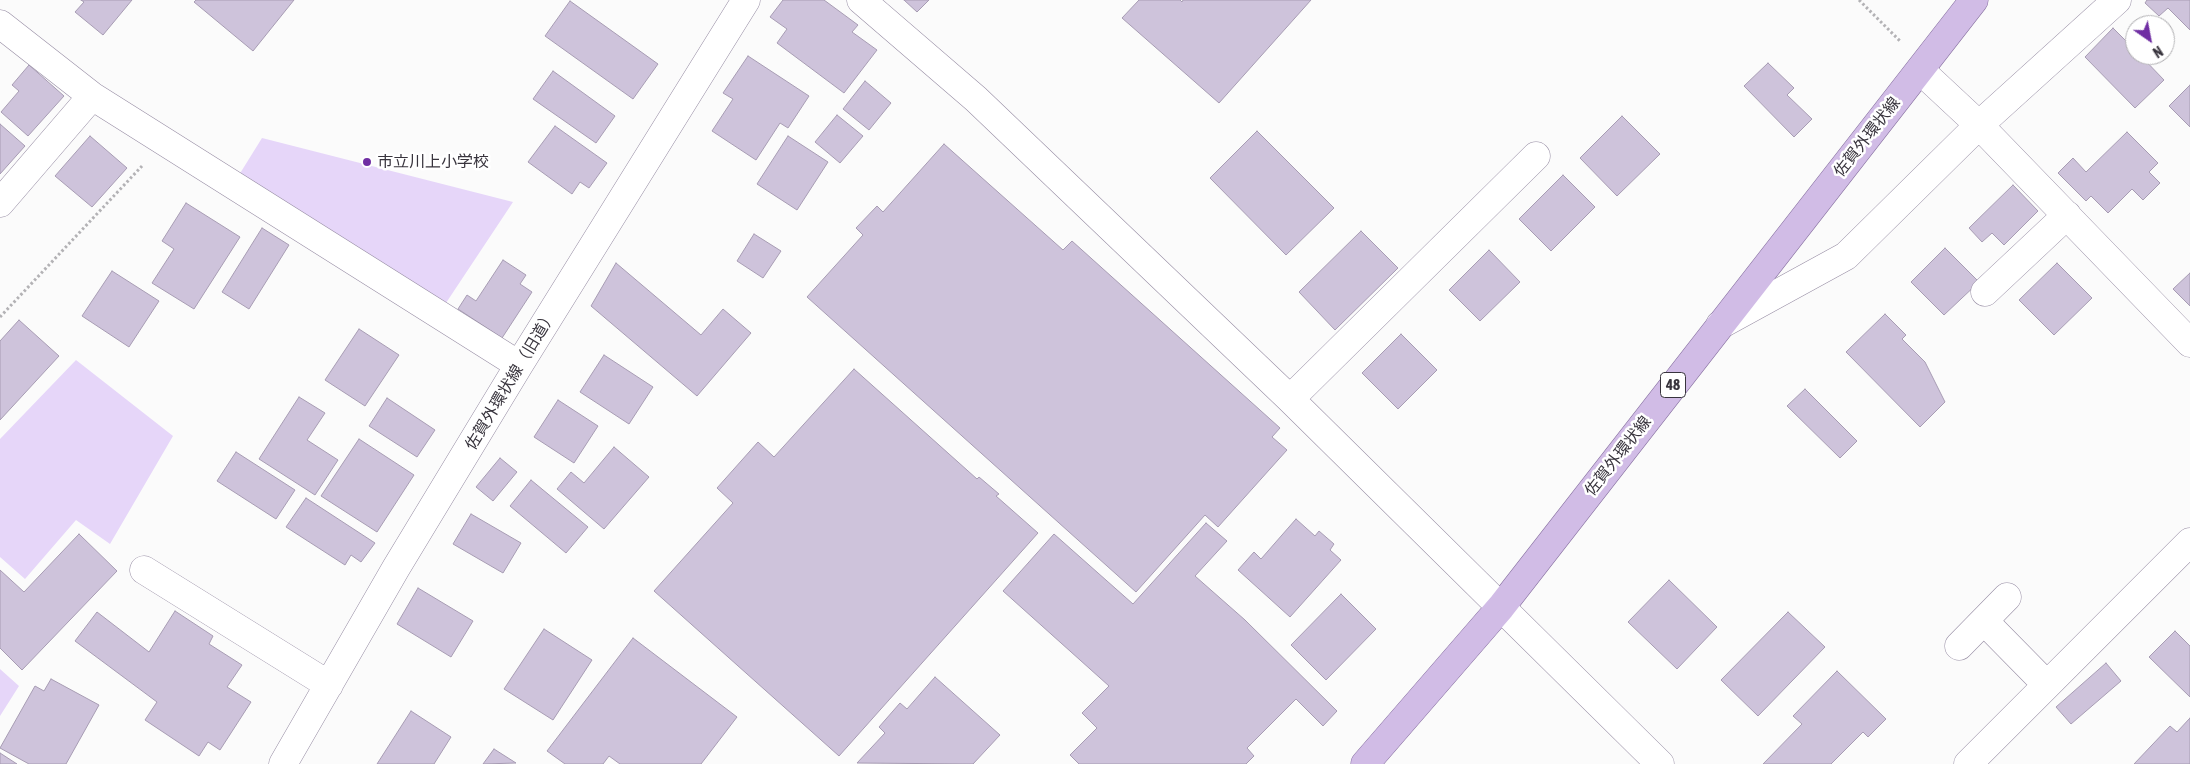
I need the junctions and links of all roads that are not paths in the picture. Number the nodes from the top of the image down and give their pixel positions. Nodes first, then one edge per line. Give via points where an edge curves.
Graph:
1 (746, 0) edge
2 (861, 0) edge
3 (1974, 0) edge
4 (2117, 0) edge
5 (0, 24) edge
6 (1920, 70) junction
7 (92, 96) junction
8 (1979, 126) junction
9 (1536, 156) dead end
10 (0, 204) edge
11 (2067, 216) junction
12 (1985, 292) dead end
13 (1719, 326) junction
14 (2190, 343) edge
15 (519, 365) junction
16 (1290, 399) junction
17 (2190, 542) edge
18 (144, 570) dead end
19 (2007, 597) dead end
20 (1500, 607) junction
21 (1984, 621) junction
22 (1959, 646) dead end
23 (2047, 684) junction
24 (329, 685) junction
25 (283, 764) edge
26 (1365, 764) edge
27 (1660, 764) edge
28 (1968, 764) edge

1 - 15 street, 佐賀外環状線（旧道）
2 - 16 street via 976,99
3 - 6 main road, 佐賀外環状線 / 48
4 - 8 street
5 - 7 street
6 - 8 street
6 - 13 main road, 佐賀外環状線 / 48
7 - 10 street
7 - 15 street
8 - 11 street
8 - 13 street via 1846,256
9 - 16 street
11 - 12 street
11 - 14 street
13 - 20 main road, 佐賀外環状線 / 48
15 - 24 street, 佐賀外環状線（旧道）
16 - 20 street
17 - 23 street
18 - 24 street
19 - 21 street
20 - 26 main road, 佐賀外環状線 / 48
20 - 27 street
21 - 22 street
21 - 23 street
23 - 28 street
24 - 25 street, 佐賀外環状線（旧道）

